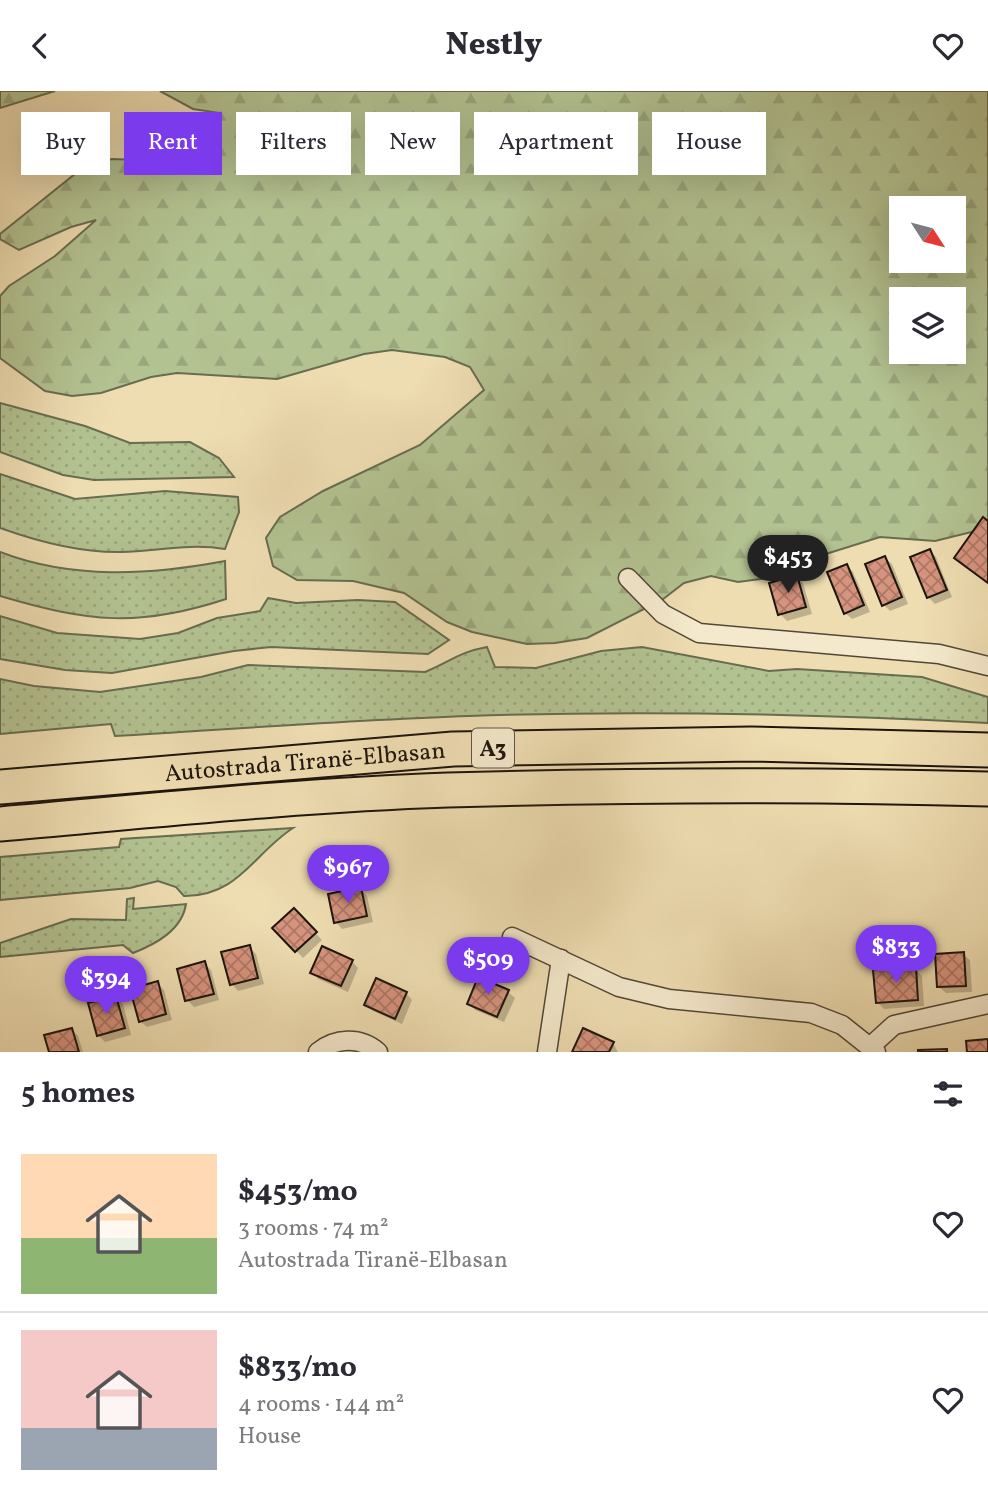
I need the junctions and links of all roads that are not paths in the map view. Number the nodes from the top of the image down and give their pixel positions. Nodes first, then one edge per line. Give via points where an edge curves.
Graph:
1 (628, 578) dead end
2 (988, 666) edge
3 (988, 750) edge
4 (0, 787) edge
5 (988, 789) edge
6 (0, 824) edge
7 (512, 937) dead end
8 (561, 959) junction
9 (988, 1004) edge
10 (874, 1049) edge
11 (318, 1052) edge
12 (378, 1052) edge
13 (547, 1052) edge

1 - 2 street via 663,614 699,633 939,654
3 - 4 highway, Autostrada Tiranë-Elbasan / A3 via 751,744 453,749
5 - 6 highway, Autostrada Tiranë-Elbasan / A3 via 446,790
7 - 8 street
8 - 10 street via 619,986 669,999 811,1013 842,1025
8 - 13 street
9 - 10 street via 894,1025
11 - 12 street via 331,1042 354,1041

